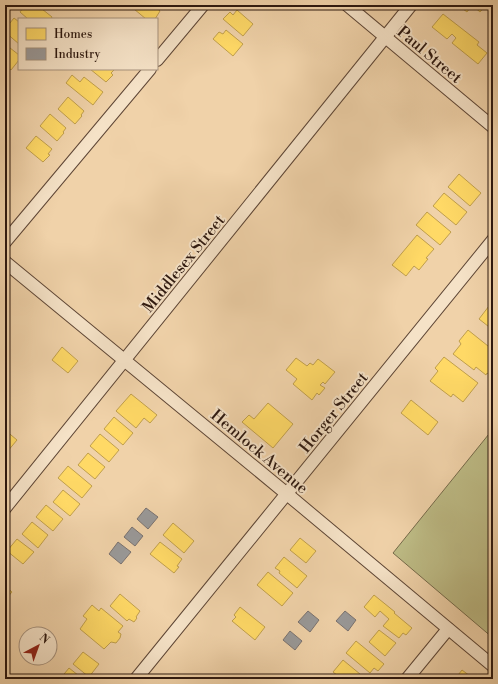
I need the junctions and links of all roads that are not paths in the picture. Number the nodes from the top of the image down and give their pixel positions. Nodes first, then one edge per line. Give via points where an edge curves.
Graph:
1 (203, 5) edge
2 (347, 5) edge
3 (411, 5) edge
4 (386, 38) junction
5 (158, 59) edge
6 (149, 70) edge
7 (493, 127) edge
8 (493, 240) edge
9 (5, 242) edge
10 (5, 262) edge
11 (125, 360) junction
12 (287, 494) junction
13 (5, 508) edge
14 (448, 629) junction
15 (493, 666) edge
16 (136, 679) edge
17 (407, 679) edge

1 - 5 street
2 - 4 street, Paul Street
3 - 4 street, Middlesex Street
4 - 7 street, Paul Street
4 - 11 street, Middlesex Street
6 - 9 street
8 - 12 street, Horger Street
10 - 11 street, Hemlock Avenue
11 - 12 street, Hemlock Avenue
11 - 13 street, Middlesex Street
12 - 14 street, Hemlock Avenue
12 - 16 street, Horger Street
14 - 15 street, Hemlock Avenue
14 - 17 street

